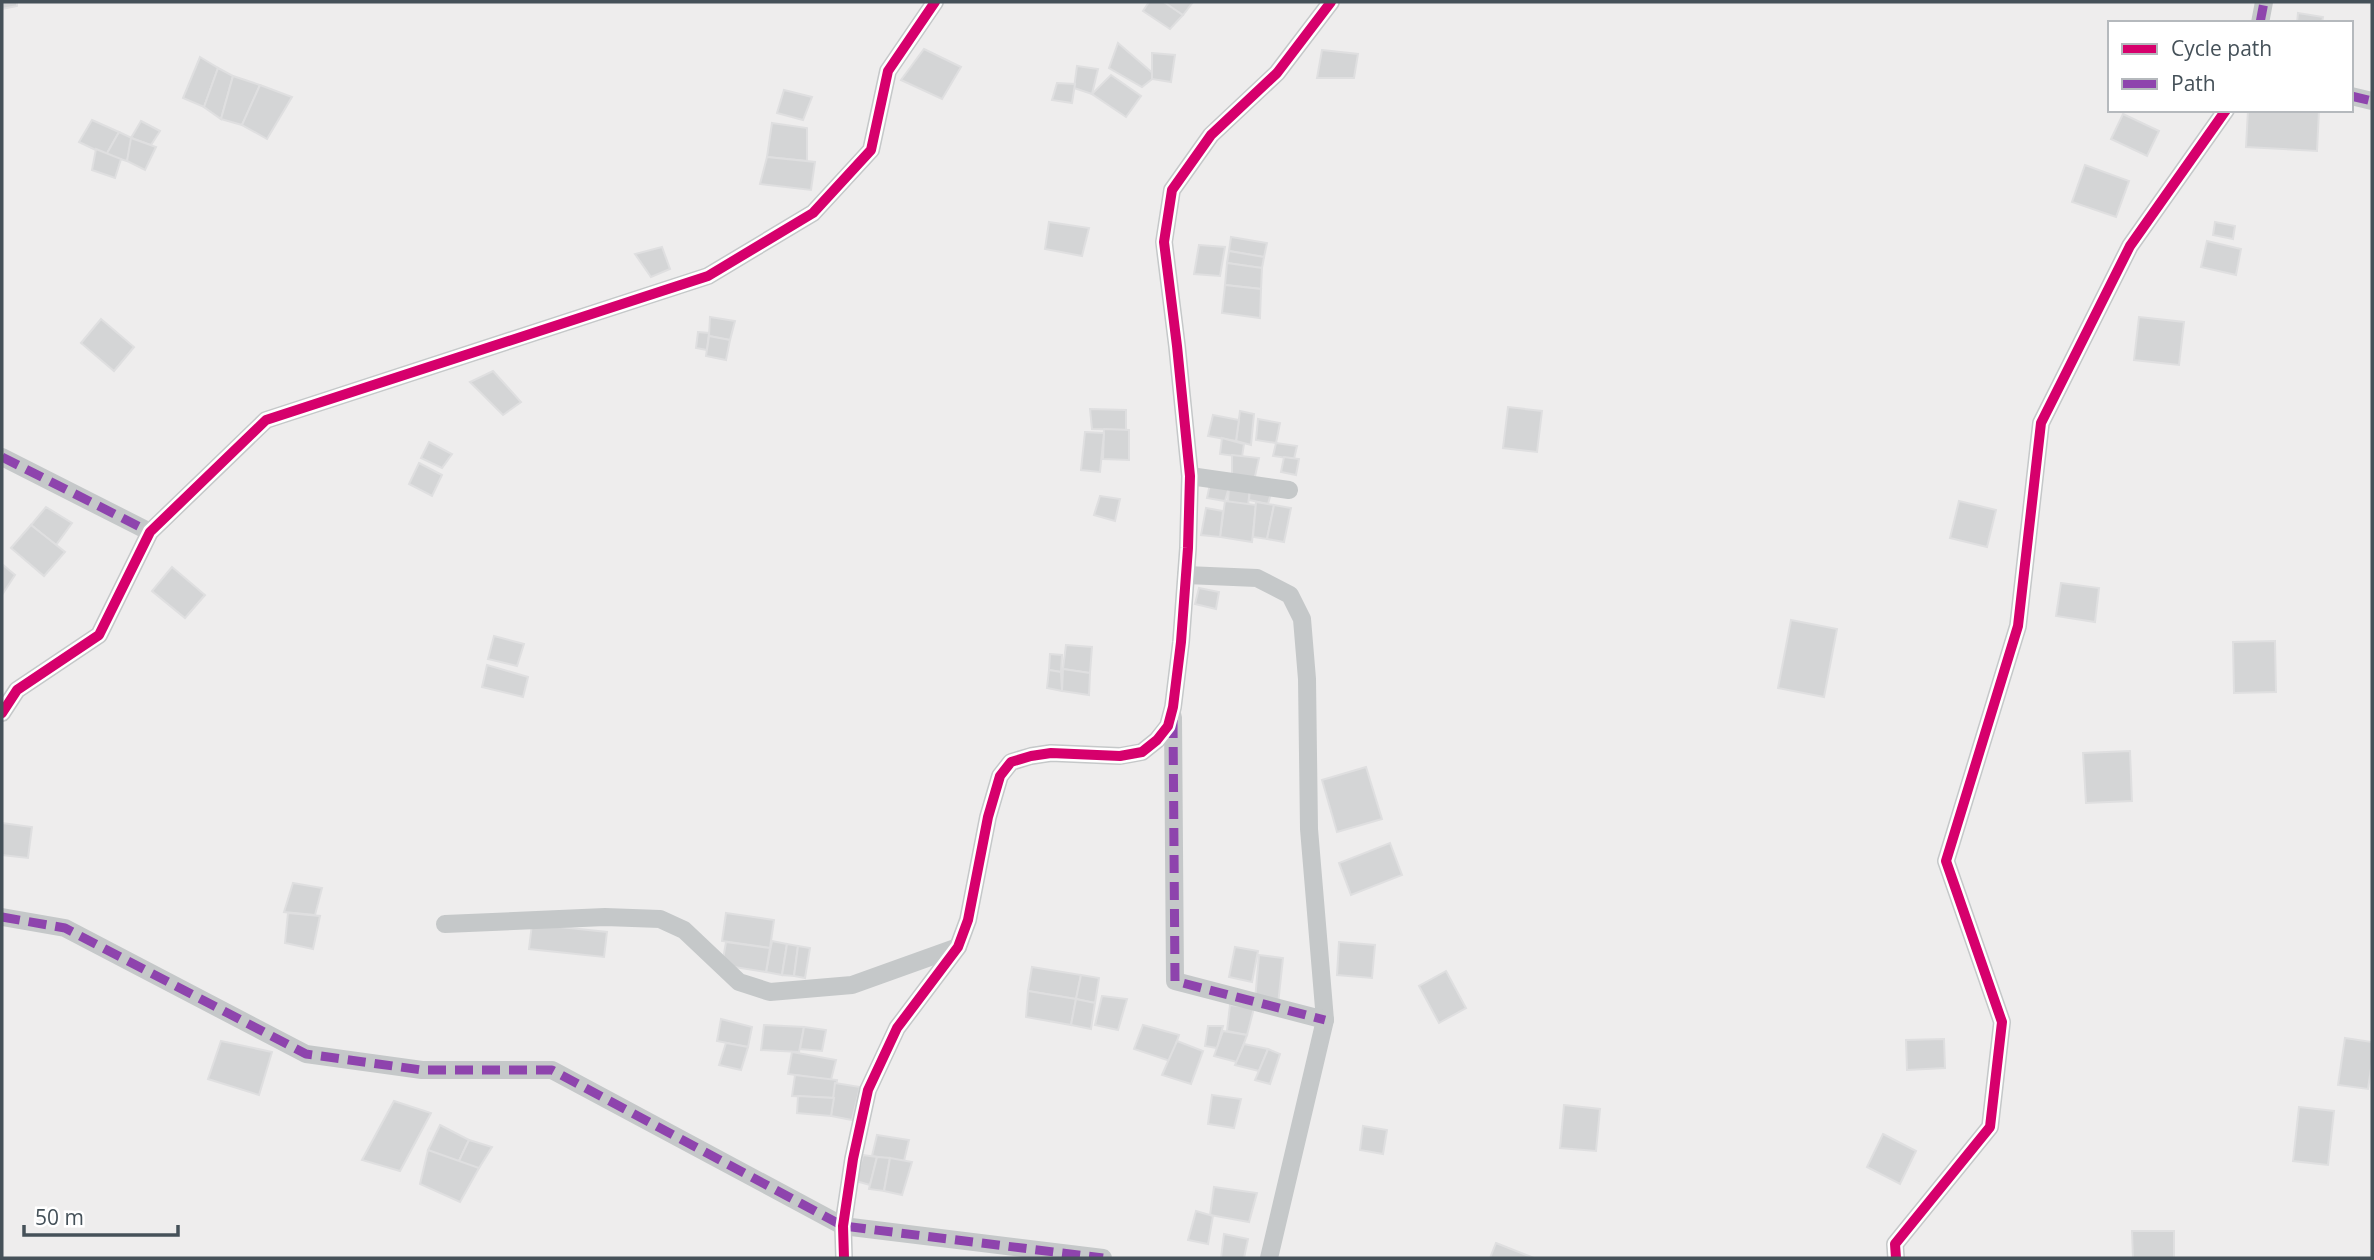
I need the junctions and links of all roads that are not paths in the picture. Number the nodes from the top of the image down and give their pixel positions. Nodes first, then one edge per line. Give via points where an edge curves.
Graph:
1 (935, 2) edge
2 (1331, 2) edge
3 (2264, 2) edge
4 (2260, 21) edge
5 (2353, 96) edge
6 (2372, 101) edge
7 (2225, 112) edge
8 (2, 457) edge
9 (1190, 476) junction
10 (1289, 490) dead end
11 (150, 532) junction
12 (1186, 575) junction
13 (1173, 707) junction
14 (2, 713) edge
15 (2, 917) edge
16 (445, 924) dead end
17 (958, 947) junction
18 (1325, 1020) junction
19 (843, 1226) junction
20 (844, 1258) edge
21 (1103, 1258) edge
22 (1269, 1258) edge
23 (1896, 1258) edge

1 - 11 street via 888,71 871,150 813,214 708,276 266,420
2 - 9 street via 1277,73 1211,135 1172,190 1164,242
3 - 4 street
5 - 6 street
7 - 23 street via 2130,246 2041,424 2018,626 1946,861 2002,1022 1990,1127 1895,1244
8 - 11 street
9 - 10 street
9 - 12 street
11 - 14 street via 99,635 17,690
12 - 13 street
12 - 18 street via 1257,578 1290,595 1302,619 1309,829
13 - 17 street via 1168,726 1142,752 1120,756 1051,753 1011,762 1000,776 988,817 968,920
13 - 18 street via 1175,981
15 - 19 street via 65,928 306,1054 422,1070 552,1070
16 - 17 street via 660,919 684,930 739,982 770,992 852,985
17 - 19 street via 897,1028 867,1090
18 - 22 street
19 - 20 street
19 - 21 street

